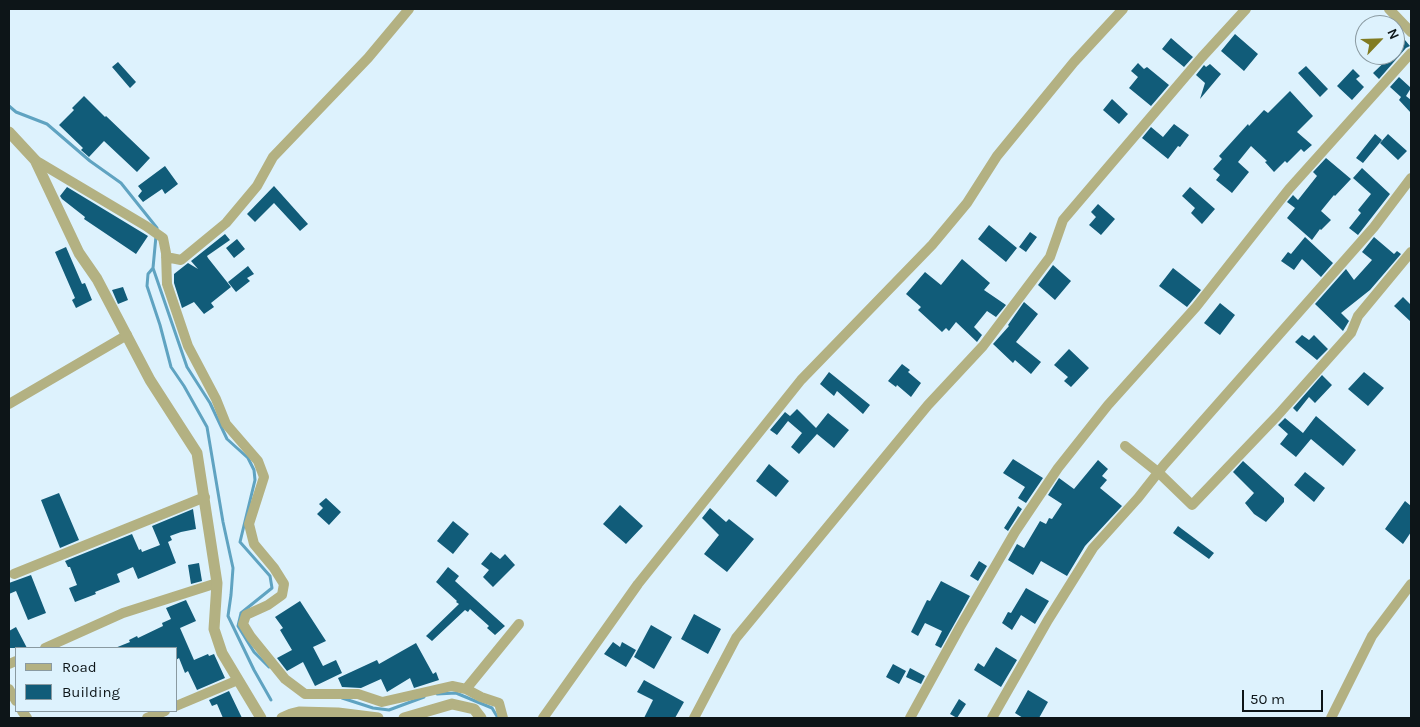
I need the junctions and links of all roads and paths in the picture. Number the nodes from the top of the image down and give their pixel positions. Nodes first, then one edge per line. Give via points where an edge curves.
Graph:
1 (409, 9) edge
2 (1123, 9) edge
3 (1246, 9) edge
4 (1388, 9) edge
5 (1411, 32) edge
6 (1411, 53) edge
7 (9, 132) edge
8 (35, 160) junction
9 (1411, 178) edge
10 (1411, 252) edge
11 (166, 257) junction
12 (127, 335) junction
13 (9, 404) edge
14 (1126, 446) dead end
15 (1158, 473) junction
16 (205, 497) junction
17 (14, 574) dead end
18 (217, 583) junction
19 (1411, 584) edge
20 (519, 624) dead end
21 (47, 647) edge
22 (238, 680) junction
23 (466, 689) junction
24 (178, 705) edge
25 (162, 712) edge
26 (147, 718) edge
27 (261, 718) edge
28 (282, 718) edge
29 (378, 718) edge
30 (404, 718) edge
31 (481, 718) edge
32 (503, 718) edge
33 (543, 718) edge
34 (694, 718) edge
35 (910, 718) edge
36 (992, 718) edge
37 (1331, 718) edge

1 - 11 street via 368,58 272,157 257,186 226,222 181,260
2 - 33 street via 1074,62 997,156 967,203 932,245 802,380 638,584
3 - 34 street via 1063,220 1050,257 983,346 928,405 736,638
4 - 5 street
6 - 35 street via 1289,189 1196,307 1108,405 1058,468 1015,532
7 - 8 street
8 - 11 street via 163,238
8 - 12 street via 79,253
9 - 15 street via 1374,227
10 - 15 street via 1358,316 1351,333 1192,505
11 - 23 street via 168,284 188,346 226,424 258,461 264,477 249,524 254,544 284,584 282,595 246,615 243,624 251,637 286,679 304,694 358,694 382,702 452,686
12 - 13 street
12 - 16 street via 150,380 197,453
14 - 15 street
15 - 36 street via 1093,548
16 - 17 street
16 - 18 street
18 - 21 street via 123,613
18 - 22 street via 214,629 222,653
19 - 37 street via 1372,636
20 - 23 street
22 - 24 street
22 - 27 street
23 - 32 street via 499,703
25 - 26 street
28 - 29 street via 299,712
30 - 31 street via 452,704 474,709

